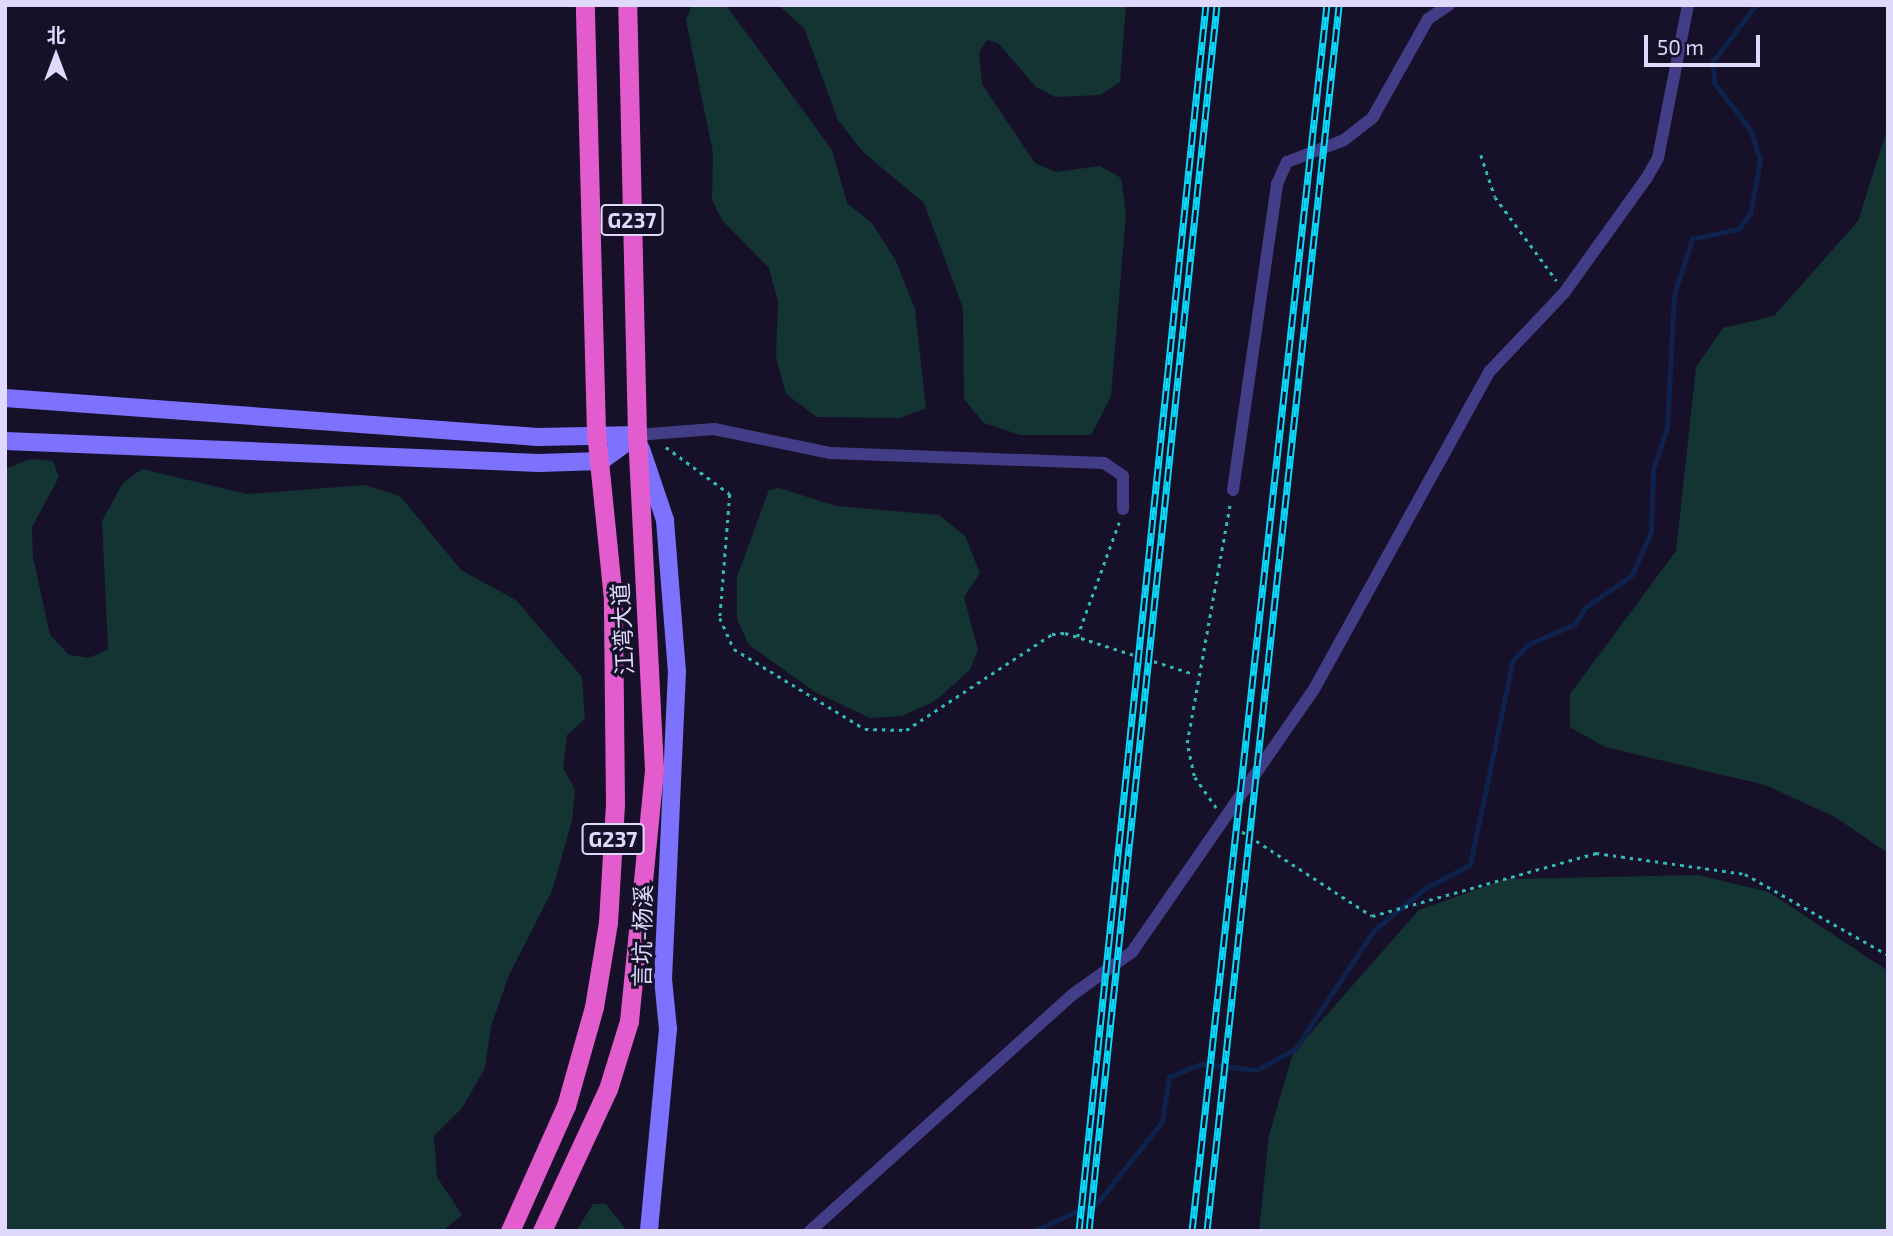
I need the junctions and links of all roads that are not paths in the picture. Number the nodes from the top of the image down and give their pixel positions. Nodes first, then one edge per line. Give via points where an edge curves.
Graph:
1 (584, 5) edge
2 (627, 5) edge
3 (1449, 5) edge
4 (1688, 5) edge
5 (5, 398) edge
6 (597, 432) junction
7 (637, 435) junction
8 (5, 441) edge
9 (601, 461) junction
10 (1233, 490) road end
11 (1123, 509) road end
12 (510, 1231) edge
13 (542, 1231) edge
14 (649, 1231) edge
15 (810, 1231) edge

1 - 6 highway, 江湾大道 / G237
2 - 7 highway, 江湾大道 / G237
3 - 10 street via 1428,19 1373,117 1343,140 1287,162 1277,184
4 - 15 street via 1658,158 1564,293 1490,370 1314,691 1122,965 1072,995
5 - 6 main road via 538,437
6 - 7 main road
6 - 9 highway, 江湾大道 / G237
7 - 9 main road
7 - 11 street via 715,429 830,453 1104,463 1123,476
7 - 13 highway, 江湾大道 / G237 via 654,769 640,944 629,1021 608,1089
7 - 14 main road, 言坑-杨溪 via 665,520 677,671 663,979 668,1029
8 - 9 main road
9 - 12 highway, 江湾大道 / G237 via 613,599 615,803 608,922 566,1106

